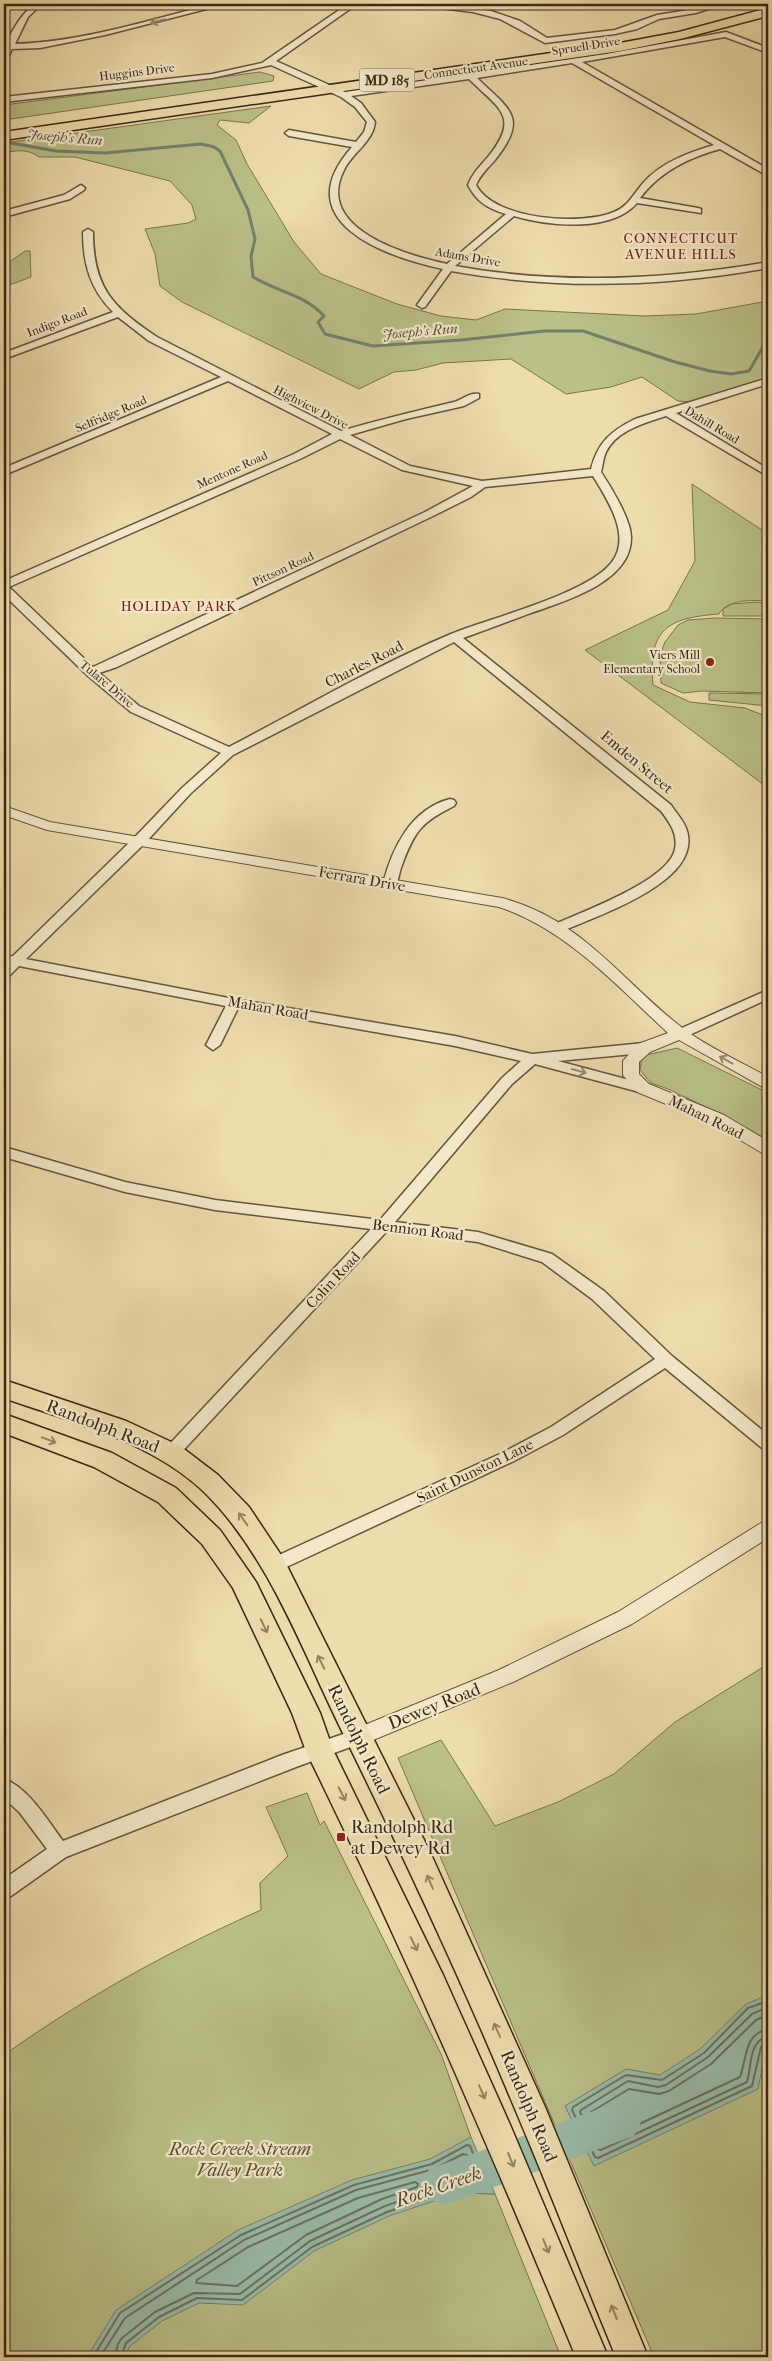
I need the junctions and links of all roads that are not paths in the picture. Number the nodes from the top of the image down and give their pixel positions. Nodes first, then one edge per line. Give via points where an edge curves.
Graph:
1 (38, 4) edge
2 (222, 4) edge
3 (353, 4) edge
4 (424, 4) edge
5 (470, 4) edge
6 (719, 4) edge
7 (765, 4) edge
8 (462, 8) junction
9 (768, 12) edge
10 (10, 46) junction
11 (768, 50) edge
12 (4, 58) edge
13 (574, 61) junction
14 (272, 62) junction
15 (472, 77) junction
16 (317, 82) junction
17 (328, 89) junction
18 (344, 95) junction
19 (4, 100) edge
20 (4, 126) edge
21 (289, 133) dead end
22 (4, 136) edge
23 (358, 145) junction
24 (721, 146) junction
25 (768, 173) edge
26 (81, 188) dead end
27 (634, 200) junction
28 (698, 211) dead end
29 (513, 213) junction
30 (4, 214) edge
31 (88, 232) dead end
32 (768, 266) edge
33 (448, 268) junction
34 (422, 305) dead end
35 (119, 313) junction
36 (4, 356) edge
37 (228, 378) junction
38 (768, 381) edge
39 (475, 396) dead end
40 (669, 413) junction
41 (339, 435) junction
42 (4, 472) edge
43 (596, 472) junction
44 (768, 473) edge
45 (482, 484) junction
46 (4, 587) edge
47 (455, 638) junction
48 (91, 672) junction
49 (229, 752) junction
50 (450, 803) dead end
51 (4, 810) edge
52 (139, 841) junction
53 (390, 884) junction
54 (558, 928) junction
55 (10, 960) edge
56 (4, 973) edge
57 (768, 994) edge
58 (234, 1003) junction
59 (680, 1034) junction
60 (213, 1045) dead end
61 (644, 1048) junction
62 (532, 1059) junction
63 (768, 1084) edge
64 (643, 1088) junction
65 (768, 1149) edge
66 (4, 1152) edge
67 (384, 1226) junction
68 (666, 1360) junction
69 (4, 1389) edge
70 (4, 1423) edge
71 (768, 1444) edge
72 (171, 1453) junction
73 (768, 1528) edge
74 (274, 1565) junction
75 (358, 1737) junction
76 (320, 1751) junction
77 (4, 1787) edge
78 (59, 1851) junction
79 (4, 1890) edge
80 (592, 2357) edge
81 (632, 2357) edge

1 - 10 street via 25,16
2 -> 10 street via 40,46
3 - 14 street, Huggins Drive
4 - 8 street
5 - 8 street
6 - 8 street via 657,17 615,32 546,41 514,20
7 - 16 main road, Connecticut Avenue / MD 185 via 595,42
9 - 17 main road, Connecticut Avenue / MD 185 via 680,35 620,46
10 - 12 street
11 - 13 street, Spruell Drive via 726,34
13 - 15 street, Spruell Drive
13 - 24 street
14 - 16 street, Adams Drive
14 - 19 street, Huggins Drive via 212,76
15 - 18 street, Spruell Drive
15 - 29 street via 502,106 510,123 510,132 502,146 474,178 472,186 478,196 493,206
16 - 17 street, Adams Drive
16 - 20 main road, Connecticut Avenue / MD 185
17 - 18 street, Adams Drive
17 - 22 main road, Connecticut Avenue / MD 185
18 - 23 street, Adams Drive via 358,105 371,122 370,132
21 - 23 street
23 - 33 street, Adams Drive via 341,164 335,177 333,190 340,216 348,226 373,243 410,258
24 - 25 street
24 - 27 street via 687,156 668,166
26 - 30 street via 66,197
27 - 28 street
27 - 29 street via 618,214 584,222 557,222
29 - 33 street
31 - 35 street, Highview Drive via 89,260 96,281 104,297
32 - 33 street, Adams Drive via 700,276 597,282 513,277
33 - 34 street
35 - 36 street, Indigo Road
35 - 37 street, Highview Drive via 153,339
37 - 41 street, Highview Drive
37 - 42 street, Selfridge Road
38 - 40 street
39 - 41 street, Mentone Road via 460,404
40 - 43 street via 639,422 613,437 601,452
40 - 44 street, Dahill Road
41 - 45 street, Highview Drive via 406,468
41 - 46 street, Mentone Road
43 - 45 street, Highview Drive
43 - 47 street, Charles Road via 611,496 626,535 625,548 617,564 575,593
45 - 48 street, Pittson Road via 468,495 429,514
46 - 48 street, Tulare Drive
47 - 49 street, Charles Road
47 - 54 street, Emden Street via 666,808 681,830 682,850 670,870 651,886
48 - 49 street, Tulare Drive via 135,708
49 - 52 street, Charles Road via 186,791
50 - 53 street via 415,825 392,870
51 - 52 street, Ferrara Drive via 47,826
52 - 53 street, Ferrara Drive
52 - 55 street, Charles Road
53 - 54 street, Ferrara Drive via 502,904 526,911
54 - 59 street, Ferrara Drive
55 - 56 street, Charles Road
55 - 58 street, Mahan Road
57 - 59 street
58 - 60 street
58 - 62 street, Mahan Road via 455,1040
59 - 61 street, Mahan Road
63 -> 59 street
61 - 62 street, Mahan Road
61 - 64 street via 631,1061 631,1075
62 -> 64 street, Mahan Road
62 - 67 street, Colin Road via 506,1081
64 - 65 street, Mahan Road via 718,1119
66 - 67 street, Bennion Road via 125,1186 215,1205
67 - 68 street, Bennion Road via 478,1237 547,1258 598,1295
67 - 72 street, Colin Road
68 - 71 street, Bennion Road
68 - 74 street, Saint Dunston Lane via 557,1431 508,1457
69 - 72 main road, Randolph Road via 117,1428
70 -> 76 main road, Randolph Road via 103,1460 167,1495 211,1537 243,1582 306,1713
74 -> 72 main road, Randolph Road via 240,1514 209,1482
73 - 75 street, Dewey Road via 625,1618 506,1676
75 -> 74 main road, Randolph Road
75 - 76 street, Dewey Road
81 -> 75 main road, Randolph Road via 530,2107 416,1852
76 - 78 street, Dewey Road
76 -> 80 main road, Randolph Road via 436,1988
77 - 78 street via 27,1807
78 - 79 street, Dewey Road

